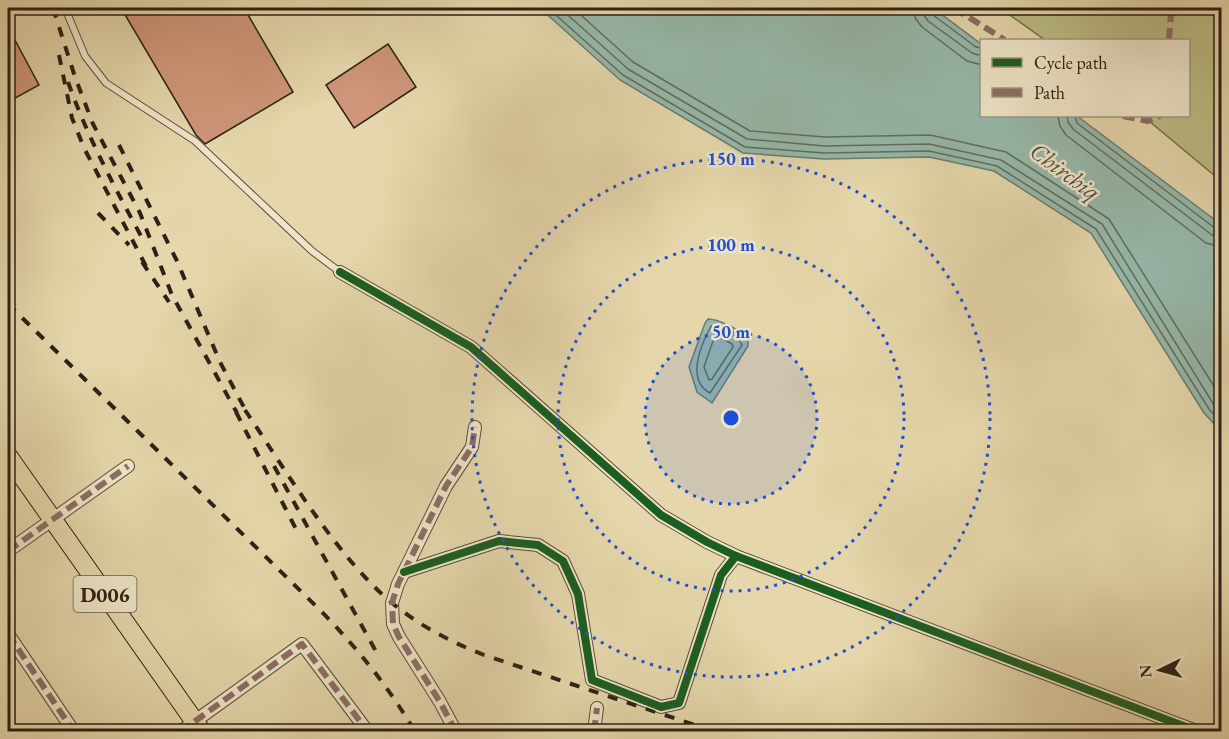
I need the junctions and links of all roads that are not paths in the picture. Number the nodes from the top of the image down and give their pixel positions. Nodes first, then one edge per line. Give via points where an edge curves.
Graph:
1 (65, 8) edge
2 (340, 272) joint
3 (475, 427) dead end
4 (8, 456) edge
5 (128, 466) dead end
6 (8, 474) edge
7 (47, 521) junction
8 (8, 551) edge
9 (736, 556) junction
10 (404, 572) junction
11 (8, 634) edge
12 (597, 708) dead end
13 (191, 729) edge
14 (74, 732) edge
15 (368, 732) edge
16 (456, 732) edge
17 (594, 732) edge
18 (1199, 732) edge

1 - 2 lane via 85,56 106,83 195,141 312,251
2 - 9 street via 471,346 661,515
3 - 10 street via 472,447 446,486
4 - 7 main road, D006
5 - 7 street
6 - 7 main road, D006
7 - 8 street
7 - 13 main road, D006
9 - 10 street via 721,575 679,703 661,707 592,680 578,594 563,561 538,545 499,541
9 - 18 street
10 - 16 street via 392,603 393,624
11 - 14 street
12 - 17 street
13 - 15 street via 302,644

